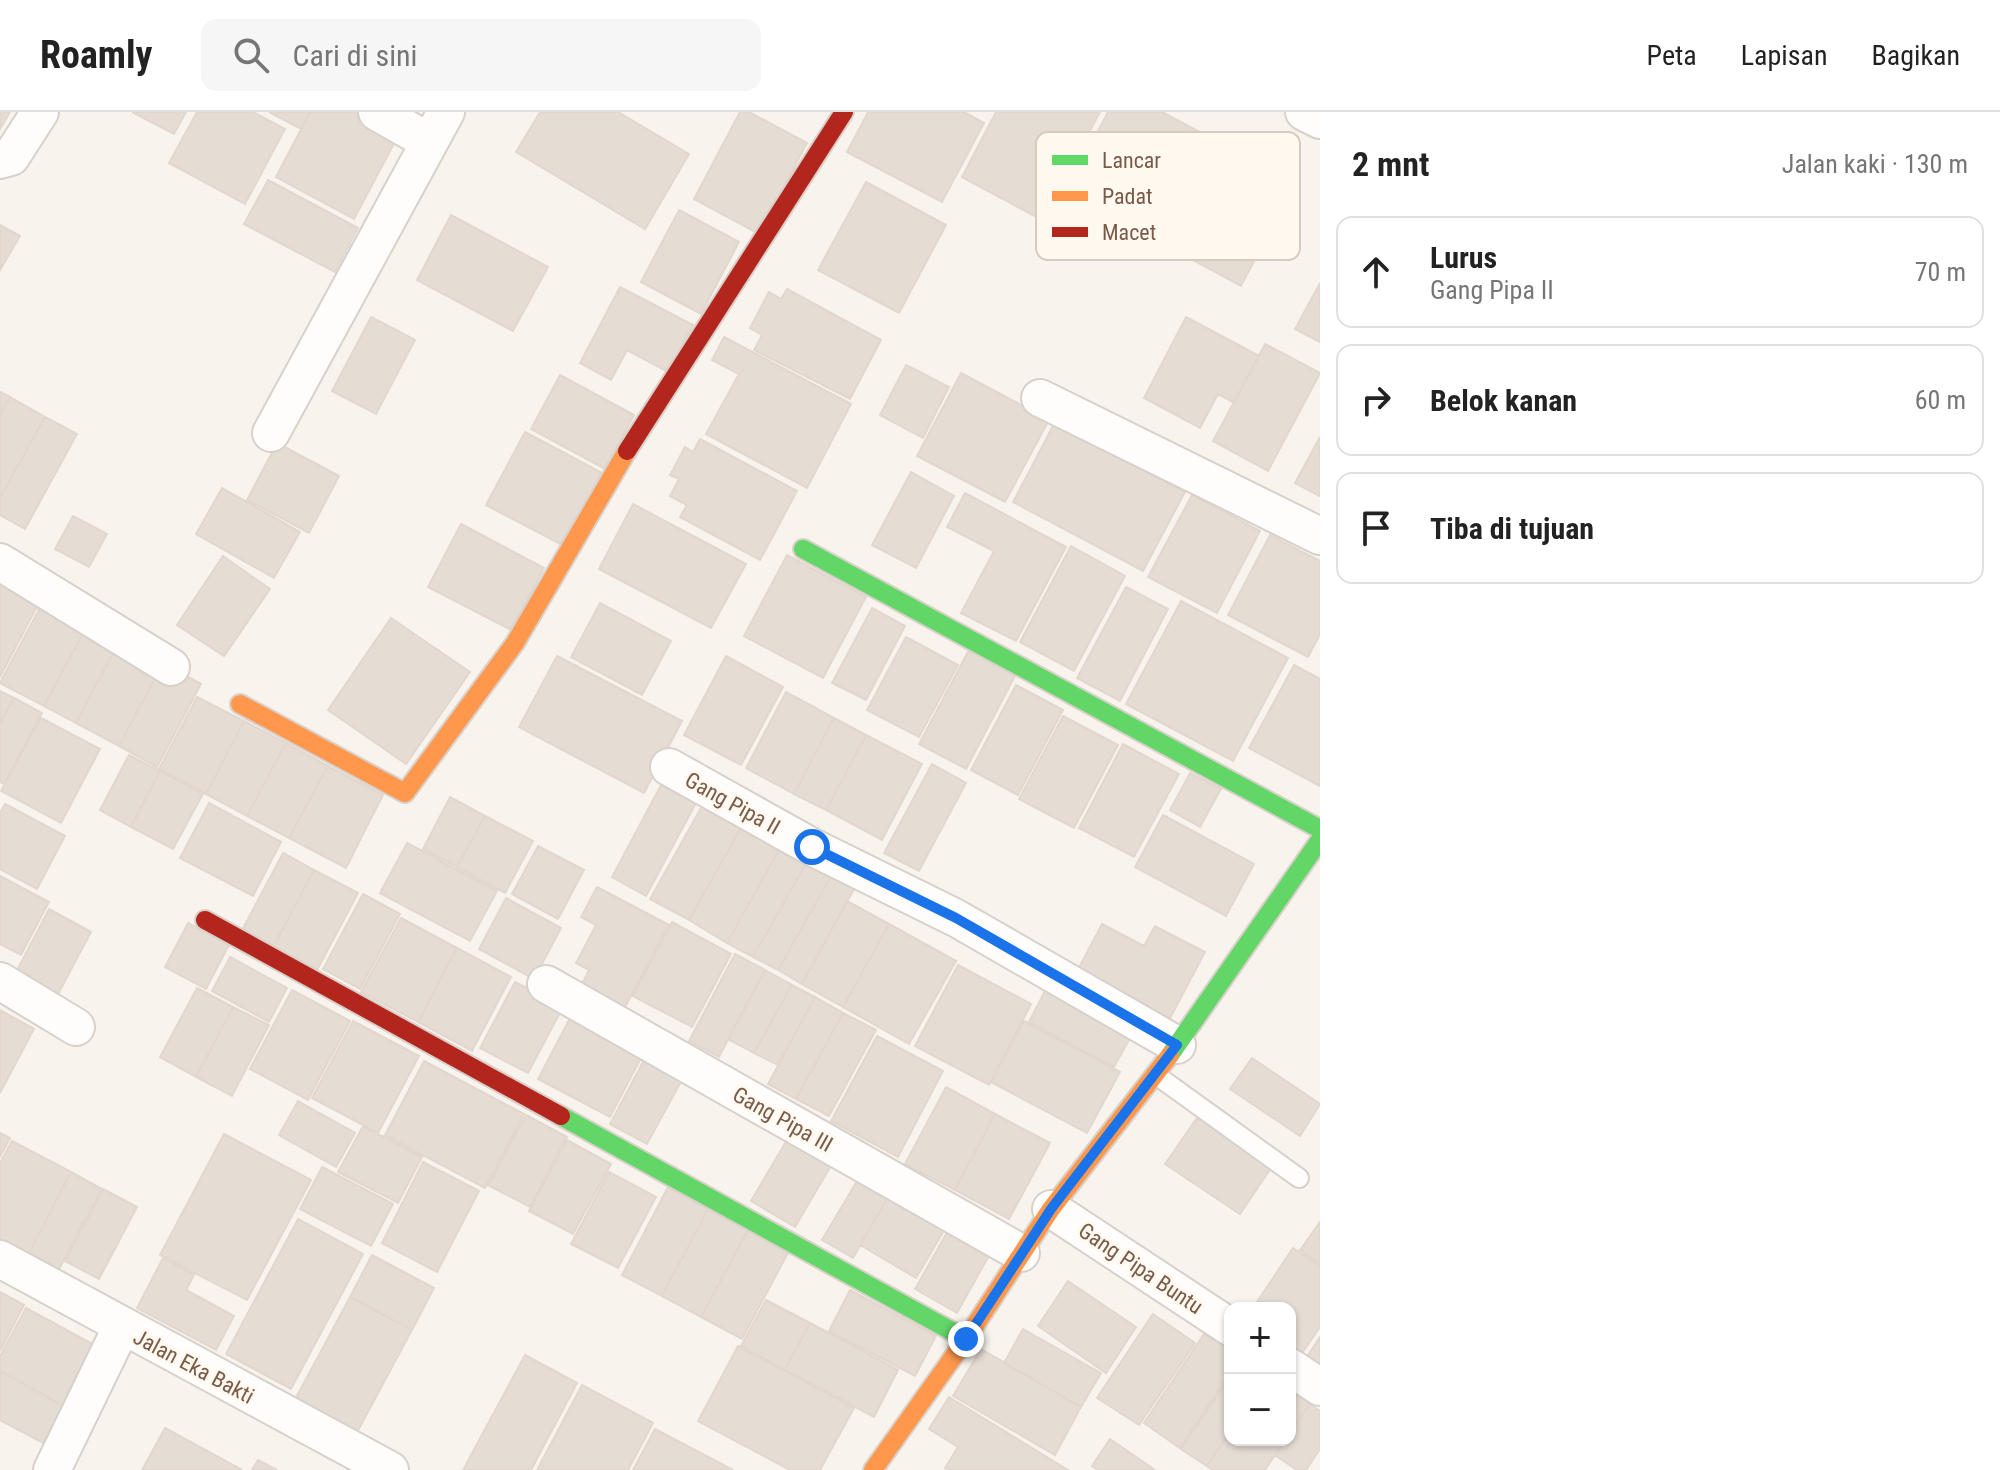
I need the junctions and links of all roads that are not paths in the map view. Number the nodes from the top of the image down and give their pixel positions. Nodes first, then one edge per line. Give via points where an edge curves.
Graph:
1 (40, 112) edge
2 (377, 112) edge
3 (844, 112) edge
4 (1304, 112) edge
5 (1320, 120) edge
6 (437, 127) edge
7 (0, 160) edge
8 (1040, 398) dead end
9 (271, 433) dead end
10 (1320, 536) edge
11 (803, 549) dead end
12 (0, 562) edge
13 (171, 667) dead end
14 (240, 704) dead end
15 (669, 767) dead end
16 (1320, 829) edge
17 (1320, 840) edge
18 (205, 920) dead end
19 (0, 981) edge
20 (546, 984) dead end
21 (76, 1027) dead end
22 (1177, 1045) junction
23 (1156, 1075) junction
24 (1299, 1178) dead end
25 (1051, 1209) junction
26 (1021, 1253) junction
27 (0, 1259) edge
28 (1224, 1323) edge
29 (121, 1328) junction
30 (966, 1339) junction
31 (1296, 1371) edge
32 (1320, 1387) edge
33 (52, 1470) edge
34 (390, 1470) edge
35 (873, 1470) edge

1 - 7 street via 11,157
2 - 6 street
3 - 14 street via 630,446 515,643 405,793
4 - 5 street
6 - 9 street
8 - 10 street
11 - 16 street
12 - 13 street
15 - 22 street, Gang Pipa II via 812,847 956,918
17 - 22 street
18 - 30 street
19 - 21 street
20 - 26 street, Gang Pipa III
22 - 23 street
23 - 24 lane
23 - 25 street
25 - 26 street
25 - 28 street, Gang Pipa Buntu
26 - 30 street
27 - 29 street, Jalan Eka Bakti
29 - 33 street
29 - 34 street, Jalan Eka Bakti
30 - 35 street
31 - 32 street

